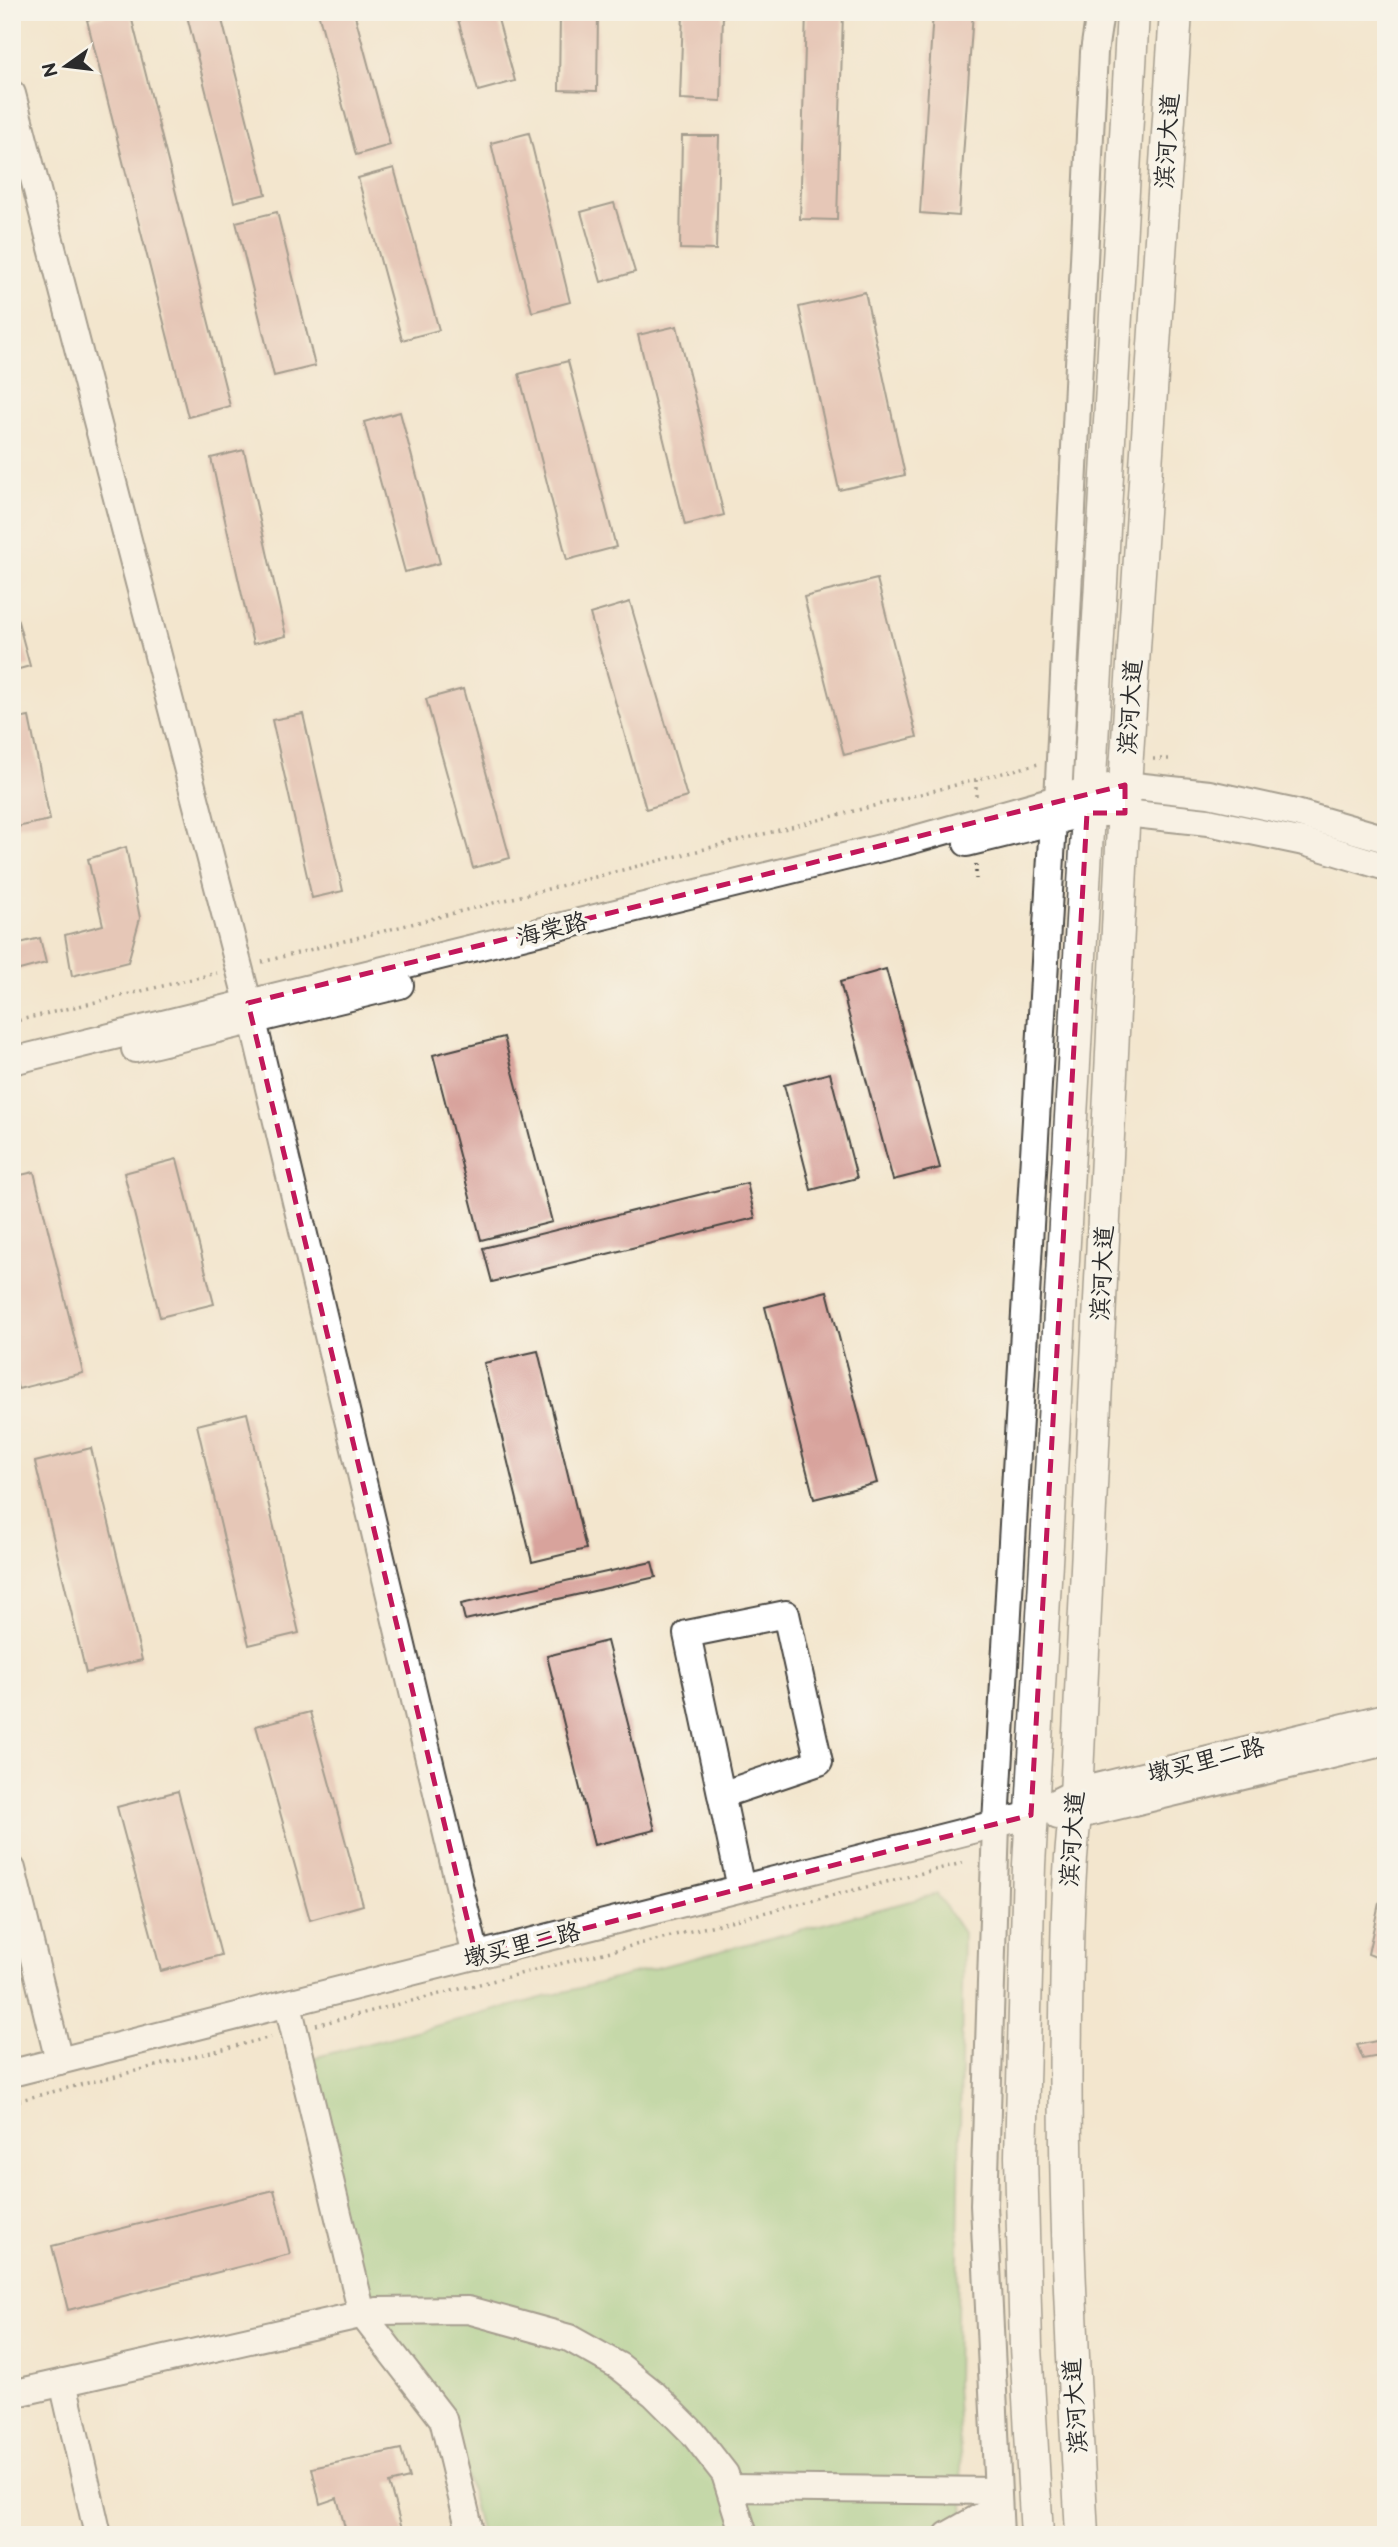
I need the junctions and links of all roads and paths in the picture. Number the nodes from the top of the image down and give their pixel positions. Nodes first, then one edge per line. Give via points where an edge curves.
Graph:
1 (1100, 12) edge
2 (1133, 12) edge
3 (1176, 12) edge
4 (12, 94) edge
5 (1060, 759) junction
6 (1172, 760) dead end
7 (1125, 786) junction
8 (1072, 806) junction
9 (1386, 839) edge
10 (1386, 867) edge
11 (239, 967) junction
12 (251, 1012) junction
13 (12, 1022) edge
14 (12, 1061) edge
15 (12, 1078) edge
16 (1386, 1717) edge
17 (1386, 1741) edge
18 (721, 1795) junction
19 (1075, 1804) junction
20 (1031, 1815) junction
21 (996, 1824) junction
22 (966, 1862) dead end
23 (12, 1869) edge
24 (741, 1888) junction
25 (476, 1956) junction
26 (288, 2005) junction
27 (295, 2031) junction
28 (59, 2061) junction
29 (12, 2073) edge
30 (12, 2102) edge
31 (362, 2314) junction
32 (63, 2382) junction
33 (12, 2393) edge
34 (730, 2488) junction
35 (998, 2499) junction
36 (98, 2535) edge
37 (471, 2535) edge
38 (744, 2535) edge
39 (948, 2535) edge
40 (1000, 2535) edge
41 (1037, 2535) edge
42 (1082, 2535) edge

1 - 5 street via 1094,52
2 - 8 main road, 滨河大道
3 - 7 main road, 滨河大道
4 - 11 street
5 - 8 street
5 - 11 path
6 - 7 path
7 - 8 street, 海棠路
7 - 9 street via 1209,794
7 - 10 street via 1236,828 1304,842
7 - 19 main road, 滨河大道
8 - 12 street, 海棠路 via 878,849
8 - 20 main road, 滨河大道
8 - 21 street
11 - 12 street
11 - 13 path
12 - 14 street, 海棠路
12 - 15 street, 海棠路
12 - 25 street
16 - 19 street, 墩买里二路
17 - 19 street, 墩买里二路
18 - 18 street via 687,1634 786,1614 819,1762
18 - 24 street
19 - 20 street, 墩买里二路
19 - 42 main road, 滨河大道 via 1069,1867 1065,2065 1069,2312
20 - 21 street, 墩买里二路
20 - 41 main road, 滨河大道 via 1021,2156
21 - 24 street, 墩买里二路
21 - 35 street via 984,2204
22 - 27 path
23 - 28 street
24 - 25 street, 墩买里二路
25 - 26 street, 墩买里二路
26 - 27 street
26 - 28 street, 墩买里二路
27 - 30 path
27 - 31 street
28 - 29 street, 墩买里二路
31 - 32 street
31 - 34 street via 468,2310 569,2338 618,2366 654,2394 693,2433 725,2473
31 - 37 street via 443,2419
32 - 33 street
32 - 36 street
34 - 35 street
34 - 38 street
35 - 39 street
35 - 40 street

